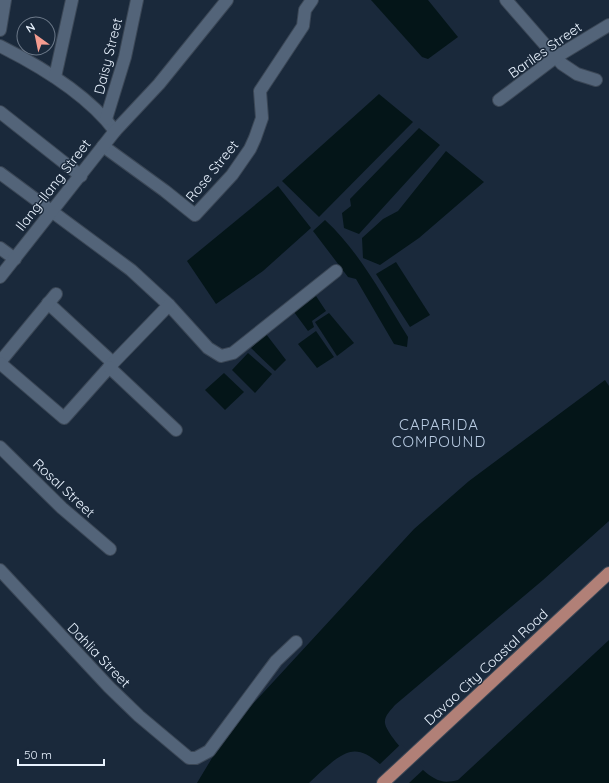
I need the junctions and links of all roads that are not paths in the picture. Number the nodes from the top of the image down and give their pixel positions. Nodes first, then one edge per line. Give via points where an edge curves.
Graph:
1 (5, 0) edge
2 (72, 0) edge
3 (137, 0) edge
4 (227, 0) edge
5 (312, 0) edge
6 (506, 0) edge
7 (609, 24) edge
8 (0, 30) edge
9 (0, 46) edge
10 (556, 57) junction
11 (55, 78) junction
12 (596, 80) dead end
13 (500, 100) dead end
14 (0, 112) edge
15 (106, 119) junction
16 (115, 131) junction
17 (104, 146) junction
18 (0, 173) edge
19 (81, 176) junction
20 (52, 212) junction
21 (0, 248) edge
22 (15, 259) junction
23 (336, 271) dead end
24 (0, 277) edge
25 (169, 305) junction
26 (0, 363) edge
27 (111, 365) junction
28 (176, 430) dead end
29 (0, 447) edge
30 (110, 549) dead end
31 (0, 570) edge
32 (609, 573) edge
33 (296, 642) dead end
34 (383, 783) edge

1 - 8 street
2 - 11 street
3 - 15 street, Daisy Street via 125,57
4 - 16 street, Ilang-Ilang Street via 164,78
5 - 17 street, Rose Street via 305,10 303,26 260,90 262,118 252,144 232,175 195,215
6 - 10 street
7 - 10 street, Bariles Street
9 - 11 street
10 - 12 street via 569,70
10 - 13 street, Bariles Street
11 - 15 street
14 - 19 street
15 - 16 street
16 - 17 street, Ilang-Ilang Street
17 - 19 street, Ilang-Ilang Street
18 - 20 street
19 - 20 street, Ilang-Ilang Street
20 - 22 street, Ilang-Ilang Street
20 - 25 street via 131,270
21 - 22 street
22 - 24 street, Ilang-Ilang Street
23 - 25 street via 226,356 214,353
25 - 27 street
26 - 27 street via 64,418
26 - 27 street via 52,299
27 - 28 street
29 - 30 street, Rosal Street via 62,508
31 - 33 street, Dahlia Street via 96,674 139,716 189,758 196,758 209,751 276,661
32 - 34 main road, Davao City Coastal Road

